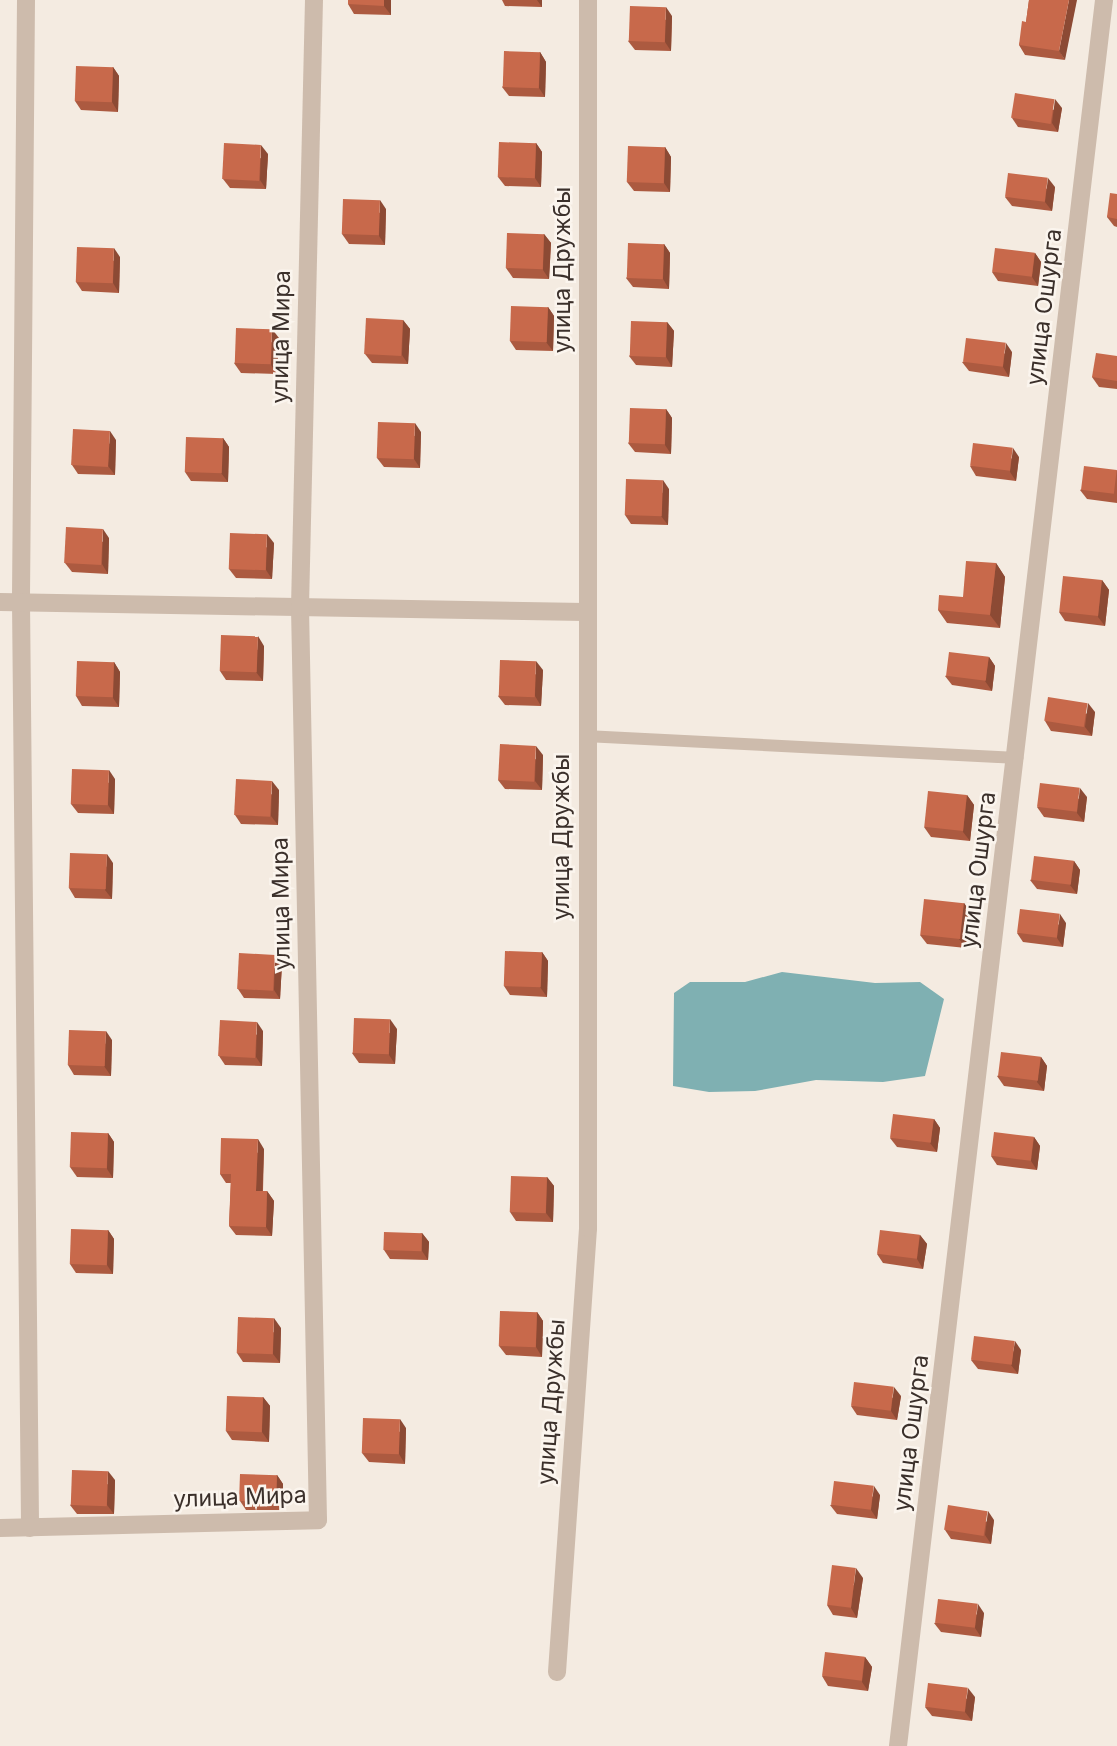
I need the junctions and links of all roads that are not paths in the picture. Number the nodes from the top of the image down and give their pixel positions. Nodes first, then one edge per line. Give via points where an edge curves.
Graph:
1 (26, 0) edge
2 (314, 0) edge
3 (588, 0) edge
4 (1104, 0) edge
5 (0, 602) edge
6 (21, 602) junction
7 (300, 607) junction
8 (585, 612) junction
9 (585, 736) junction
10 (1017, 758) junction
11 (0, 1528) edge
12 (30, 1528) junction
13 (557, 1672) dead end
14 (898, 1746) edge

1 - 6 street
2 - 7 street, улица Мира
3 - 8 street, улица Дружбы
4 - 10 street, улица Ошурга
5 - 6 street
6 - 7 street
6 - 12 street
7 - 8 street
7 - 12 street, улица Мира via 318,1520
8 - 9 street, улица Дружбы
9 - 10 lane
9 - 13 street, улица Дружбы via 588,1228
10 - 14 street, улица Ошурга
11 - 12 street

